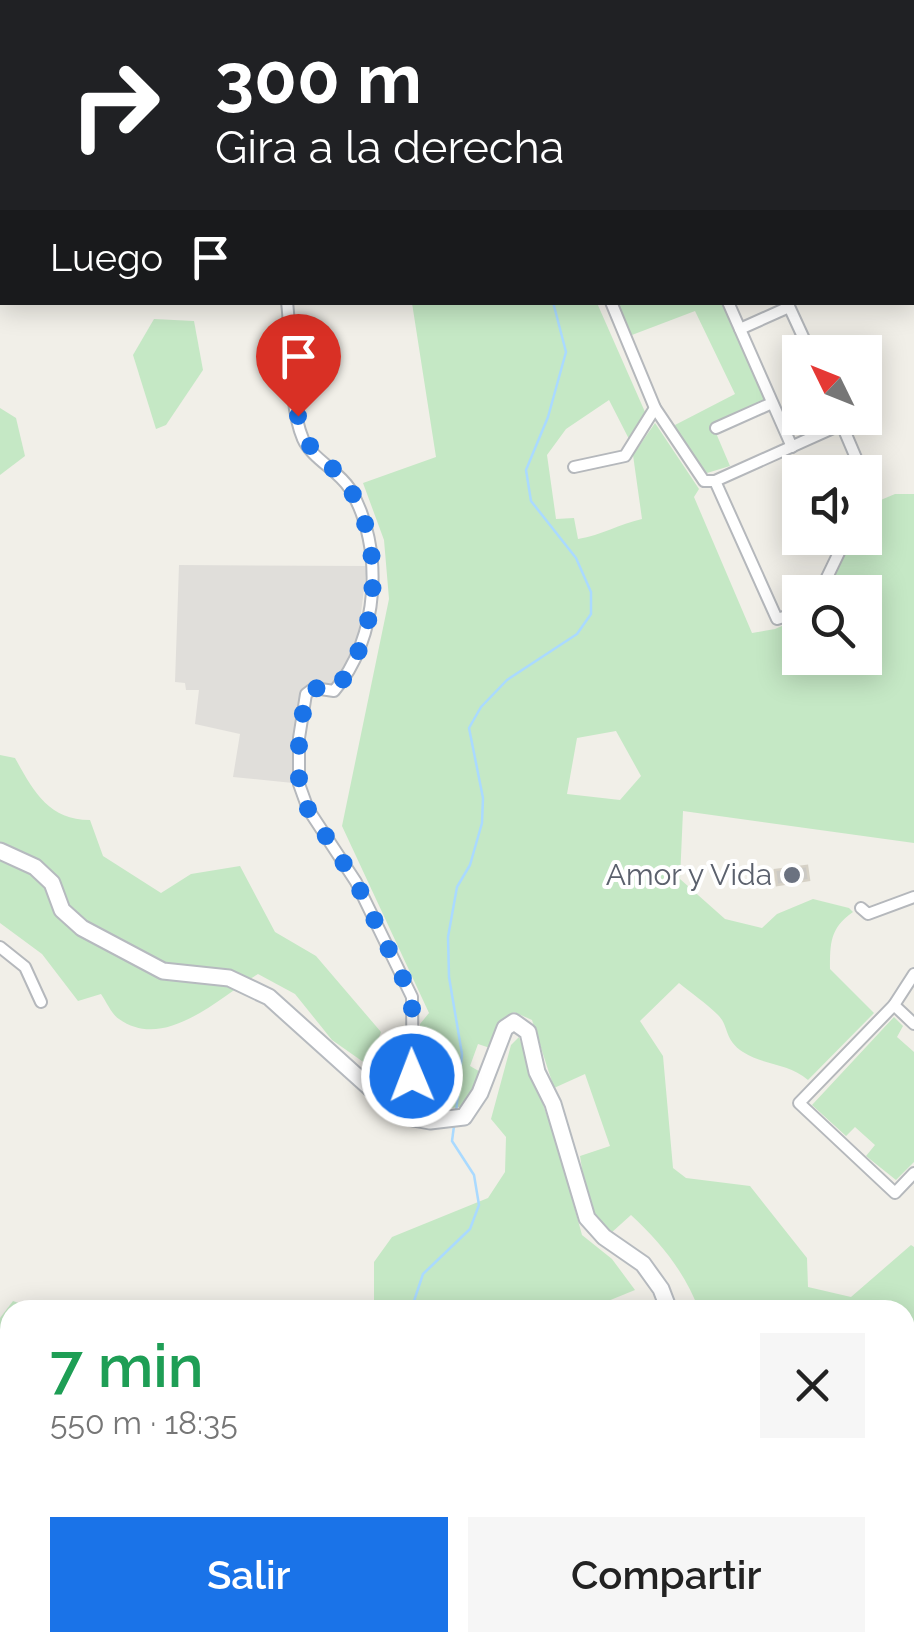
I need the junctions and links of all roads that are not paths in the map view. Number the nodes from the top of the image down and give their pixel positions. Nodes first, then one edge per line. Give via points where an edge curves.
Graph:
1 (287, 305) edge
2 (612, 305) edge
3 (729, 305) edge
4 (786, 305) edge
5 (788, 305) edge
6 (740, 328) junction
7 (802, 335) edge
8 (772, 403) junction
9 (655, 408) junction
10 (716, 428) dead end
11 (815, 435) edge
12 (792, 447) junction
13 (574, 466) dead end
14 (716, 481) junction
15 (782, 617) edge
16 (0, 851) edge
17 (914, 897) edge
18 (861, 908) dead end
19 (0, 947) edge
20 (914, 974) edge
21 (42, 1002) dead end
22 (894, 1005) junction
23 (914, 1024) edge
24 (421, 1119) junction
25 (914, 1172) edge
26 (665, 1300) edge

1 - 24 street via 302,437 351,490 373,564 362,646 334,691 314,688 306,694 299,784 412,997
2 - 9 street
3 - 6 street
4 - 6 street
5 - 7 street
6 - 8 street
8 - 10 street
8 - 12 street
9 - 13 street via 624,456
9 - 14 street via 699,477
11 - 12 street
12 - 14 street
14 - 15 street via 777,619
16 - 24 street via 52,883 62,910 82,928 163,971 229,978 269,996 390,1106
17 - 18 street via 868,914
19 - 21 street via 25,967
20 - 22 street
22 - 23 street
22 - 25 street via 799,1102 895,1193
24 - 26 street via 464,1118 505,1028 522,1024 587,1218 643,1264

